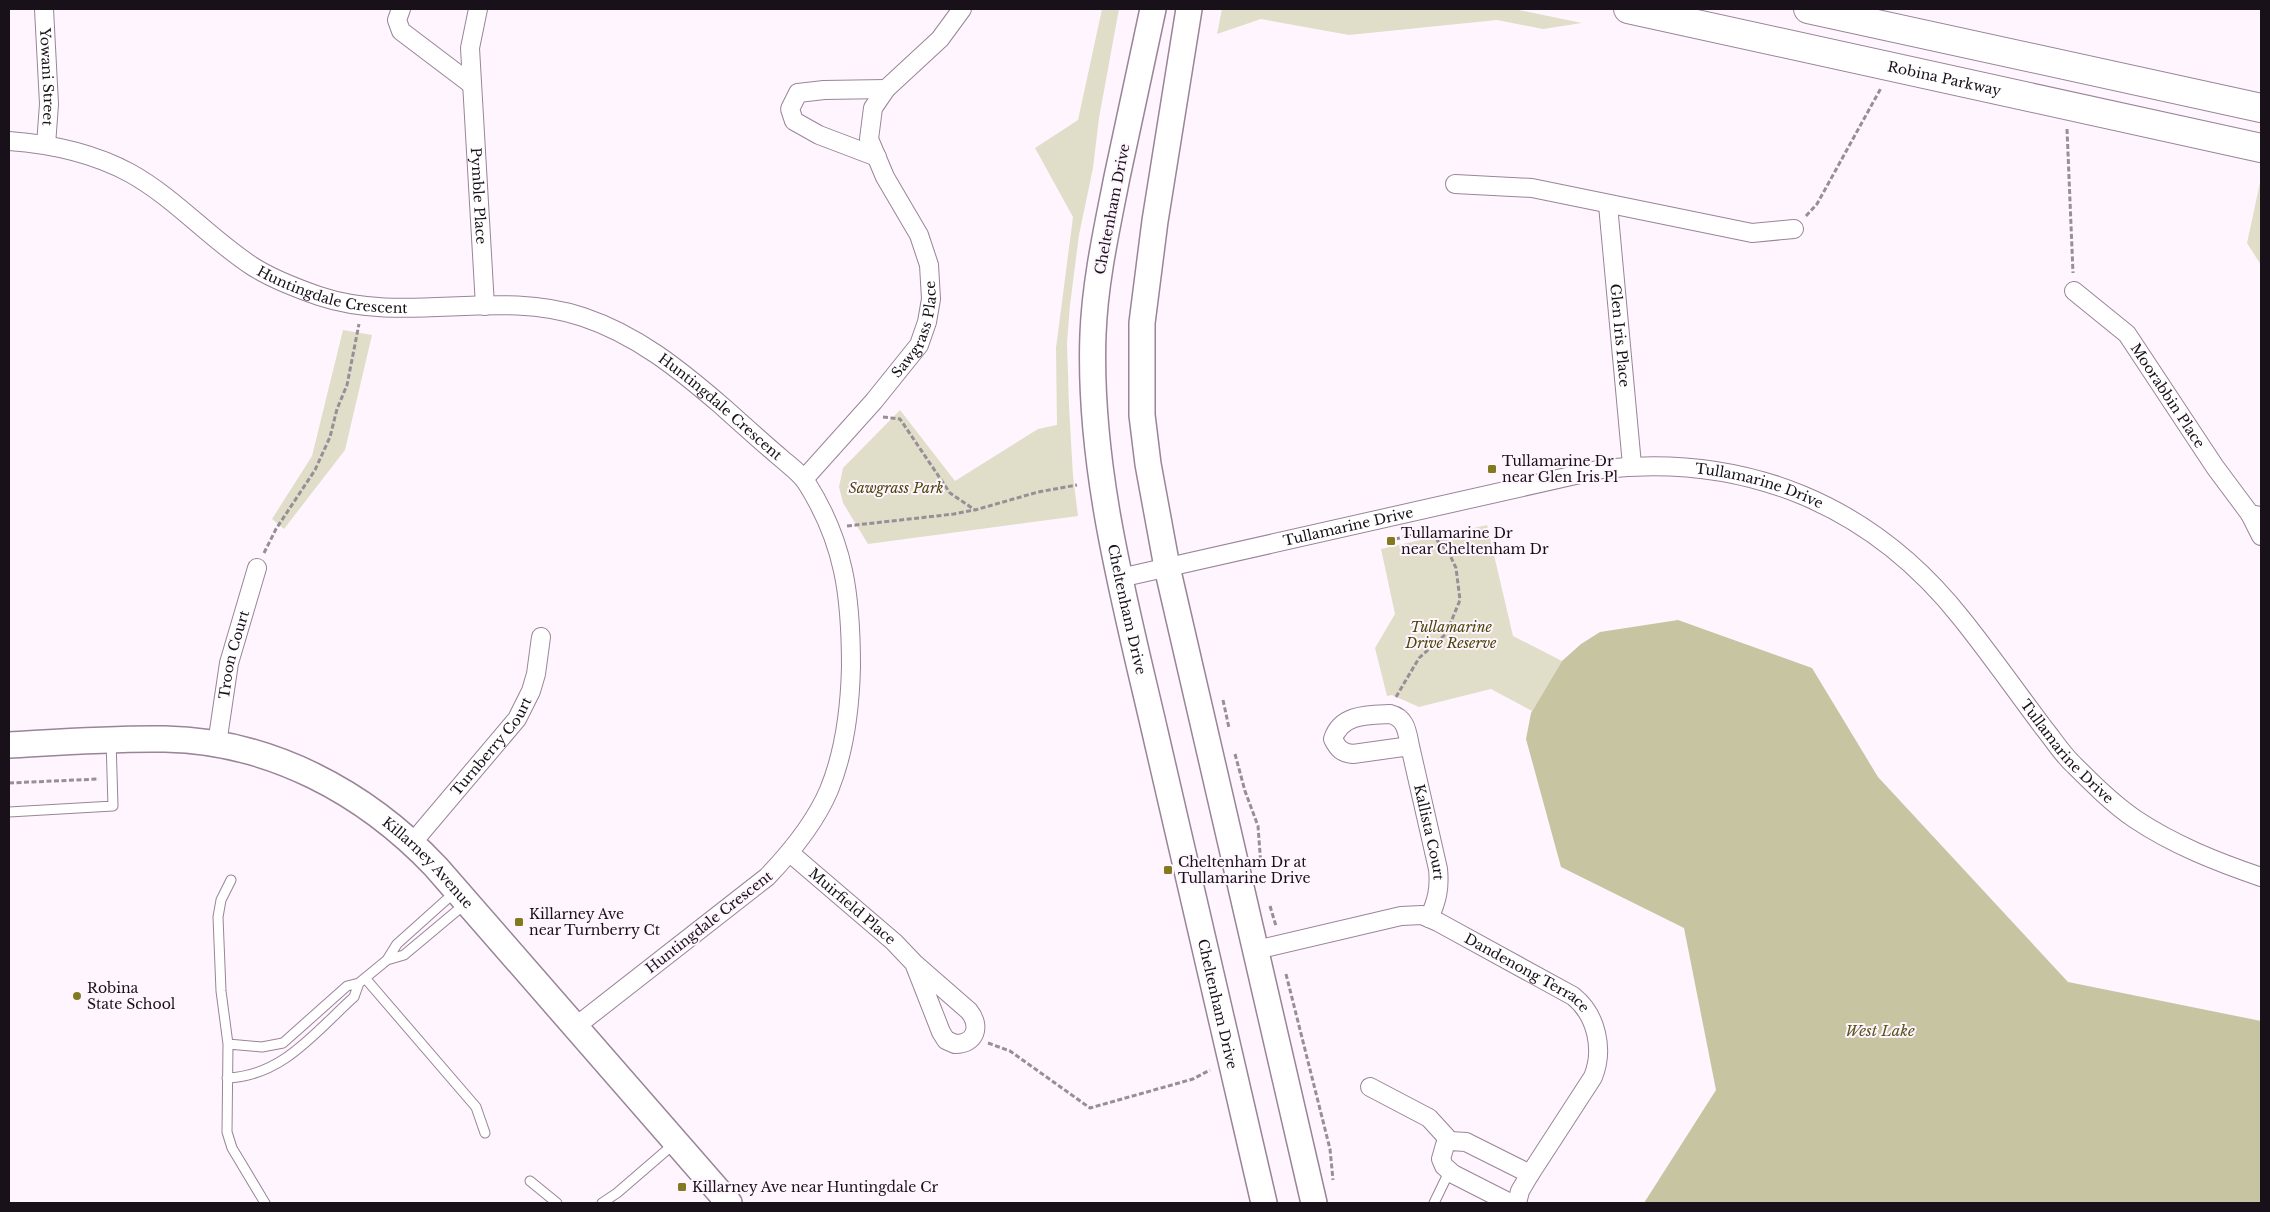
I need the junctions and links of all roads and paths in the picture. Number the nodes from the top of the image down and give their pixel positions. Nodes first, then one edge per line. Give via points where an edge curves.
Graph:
1 (44, 9) edge
2 (401, 9) edge
3 (478, 9) edge
4 (962, 9) edge
5 (1153, 9) edge
6 (1189, 9) edge
7 (1628, 9) edge
8 (1808, 9) edge
9 (1892, 68) junction
10 (471, 84) junction
11 (886, 90) junction
12 (2066, 105) junction
13 (2261, 108) edge
14 (9, 141) edge
15 (46, 145) junction
16 (2261, 148) edge
17 (877, 157) junction
18 (1456, 184) dead end
19 (1608, 205) junction
20 (1794, 229) joint
21 (2074, 291) joint
22 (361, 306) junction
23 (485, 306) junction
24 (881, 417) dead end
25 (1632, 465) junction
26 (804, 479) junction
27 (1078, 485) dead end
28 (1418, 509) junction
29 (975, 510) junction
30 (2255, 515) edge
31 (830, 528) junction
32 (1422, 533) junction
33 (2261, 536) edge
34 (1395, 539) dead end
35 (1167, 567) junction
36 (257, 568) joint
37 (1120, 578) junction
38 (541, 637) dead end
39 (1222, 698) dead end
40 (1390, 714) junction
41 (1230, 734) dead end
42 (111, 740) junction
43 (217, 744) junction
44 (9, 745) edge
45 (1410, 746) junction
46 (1234, 752) dead end
47 (112, 778) junction
48 (9, 783) edge
49 (9, 812) edge
50 (413, 842) junction
51 (790, 853) junction
52 (1261, 874) dead end
53 (2261, 877) edge
54 (231, 880) dead end
55 (462, 896) junction
56 (1268, 900) dead end
57 (1429, 918) junction
58 (1276, 927) dead end
59 (1256, 950) junction
60 (387, 960) junction
61 (914, 963) junction
62 (1285, 970) dead end
63 (362, 981) junction
64 (575, 1027) junction
65 (974, 1037) junction
66 (228, 1044) junction
67 (1210, 1070) dead end
68 (227, 1078) junction
69 (1370, 1087) dead end
70 (485, 1133) dead end
71 (1450, 1141) junction
72 (676, 1143) junction
73 (1449, 1172) junction
74 (1530, 1174) junction
75 (530, 1182) dead end
76 (1334, 1188) dead end
77 (265, 1203) edge
78 (557, 1203) edge
79 (602, 1203) edge
80 (729, 1203) edge
81 (1264, 1203) edge
82 (1314, 1203) edge
83 (1434, 1203) edge
84 (1510, 1203) edge
85 (1517, 1203) edge

1 - 15 street, Yowani Street via 49,104
2 - 10 street via 397,20 401,30
3 - 10 street, Pymble Place via 470,48
4 - 11 street, Sawgrass Place via 940,39
5 - 37 main road, Cheltenham Drive via 1110,214 1093,331 1092,376 1097,443
6 - 35 main road via 1142,323 1142,415
7 - 9 main road, Robina Parkway
8 - 13 main road
9 - 12 main road, Robina Parkway
9 - 20 path via 1818,204
10 - 23 street, Pymble Place
11 - 17 street, Sawgrass Place via 873,108 869,139
11 - 17 street via 798,93 790,109 794,121 819,136
12 - 16 main road, Robina Parkway
12 - 21 path
14 - 15 street, Huntingdale Crescent
15 - 22 street, Huntingdale Crescent via 97,158 140,178 251,265 282,282 318,296
17 - 26 street, Sawgrass Place via 885,177 920,235 929,265 931,299 927,322 913,352 870,406
18 - 19 street via 1532,188
19 - 20 street via 1752,233
19 - 25 street, Glen Iris Place
21 - 30 street, Moorabbin Place via 2127,334 2215,467
22 - 23 street, Huntingdale Crescent via 421,309
22 - 36 path via 354,358 330,437 315,470 276,529
23 - 26 street, Huntingdale Crescent via 530,307 580,316 630,336 688,376
24 - 29 path via 900,419 950,493
25 - 28 street, Tullamarine Drive via 1573,474
25 - 53 street, Tullamarine Drive via 1669,465 1740,474 1795,491 1870,530 1933,584 2072,763 2110,799 2134,818 2189,850
26 - 31 street, Huntingdale Crescent
27 - 29 path via 1038,492
28 - 32 path
28 - 35 street, Tullamarine Drive
29 - 31 path
30 - 33 street, Moorabbin Place
31 - 51 street, Huntingdale Crescent via 845,572 850,599 850,702 838,764 828,792
32 - 34 path
32 - 40 path via 1433,536 1449,553 1456,568 1460,600 1446,634 1419,658 1397,694
35 - 37 street, Tullamarine Drive
35 - 59 main road
36 - 43 street, Troon Court via 229,663
37 - 81 main road, Cheltenham Drive
38 - 50 street, Turnberry Court via 531,691 517,718
39 - 41 path
40 - 45 street, Kallista Court via 1396,715 1406,726
40 - 45 street via 1344,722 1336,729 1333,739 1338,749 1354,754
42 - 43 main road, Killarney Avenue via 165,739
42 - 44 main road, Killarney Avenue
42 - 47 lane
43 - 50 main road, Killarney Avenue via 263,755 325,780
45 - 57 street, Kallista Court via 1440,884
46 - 52 path via 1258,826
47 - 48 path
47 - 49 lane via 113,806
50 - 55 main road, Killarney Avenue
51 - 61 street, Muirfield Place
51 - 64 street, Huntingdale Crescent via 767,877
54 - 66 lane via 221,900 218,917 221,991
55 - 60 lane via 397,944
55 - 60 lane via 404,955
55 - 64 main road, Killarney Avenue
56 - 58 path
57 - 59 street, Dandenong Terrace via 1408,915
57 - 74 street, Dandenong Terrace via 1573,996 1589,1013 1598,1044 1597,1067
59 - 82 main road
60 - 63 lane
61 - 65 street, Muirfield Place via 969,1011 976,1022
61 - 65 street, Muirfield Place via 943,1037 955,1044 969,1042
62 - 76 path via 1330,1149
63 - 66 lane via 347,986 283,1043 262,1047
63 - 68 lane via 354,997 284,1061 254,1075
63 - 70 lane via 476,1107
64 - 72 main road, Killarney Avenue
65 - 67 path via 1010,1051 1090,1108 1193,1079
66 - 68 lane
68 - 77 lane via 227,1132 232,1148
69 - 71 street via 1429,1118
71 - 73 street via 1445,1145 1441,1159
71 - 74 street via 1466,1142
72 - 79 lane
72 - 80 main road, Killarney Avenue
73 - 83 lane
73 - 84 street
74 - 85 street, Dandenong Terrace
75 - 78 lane

